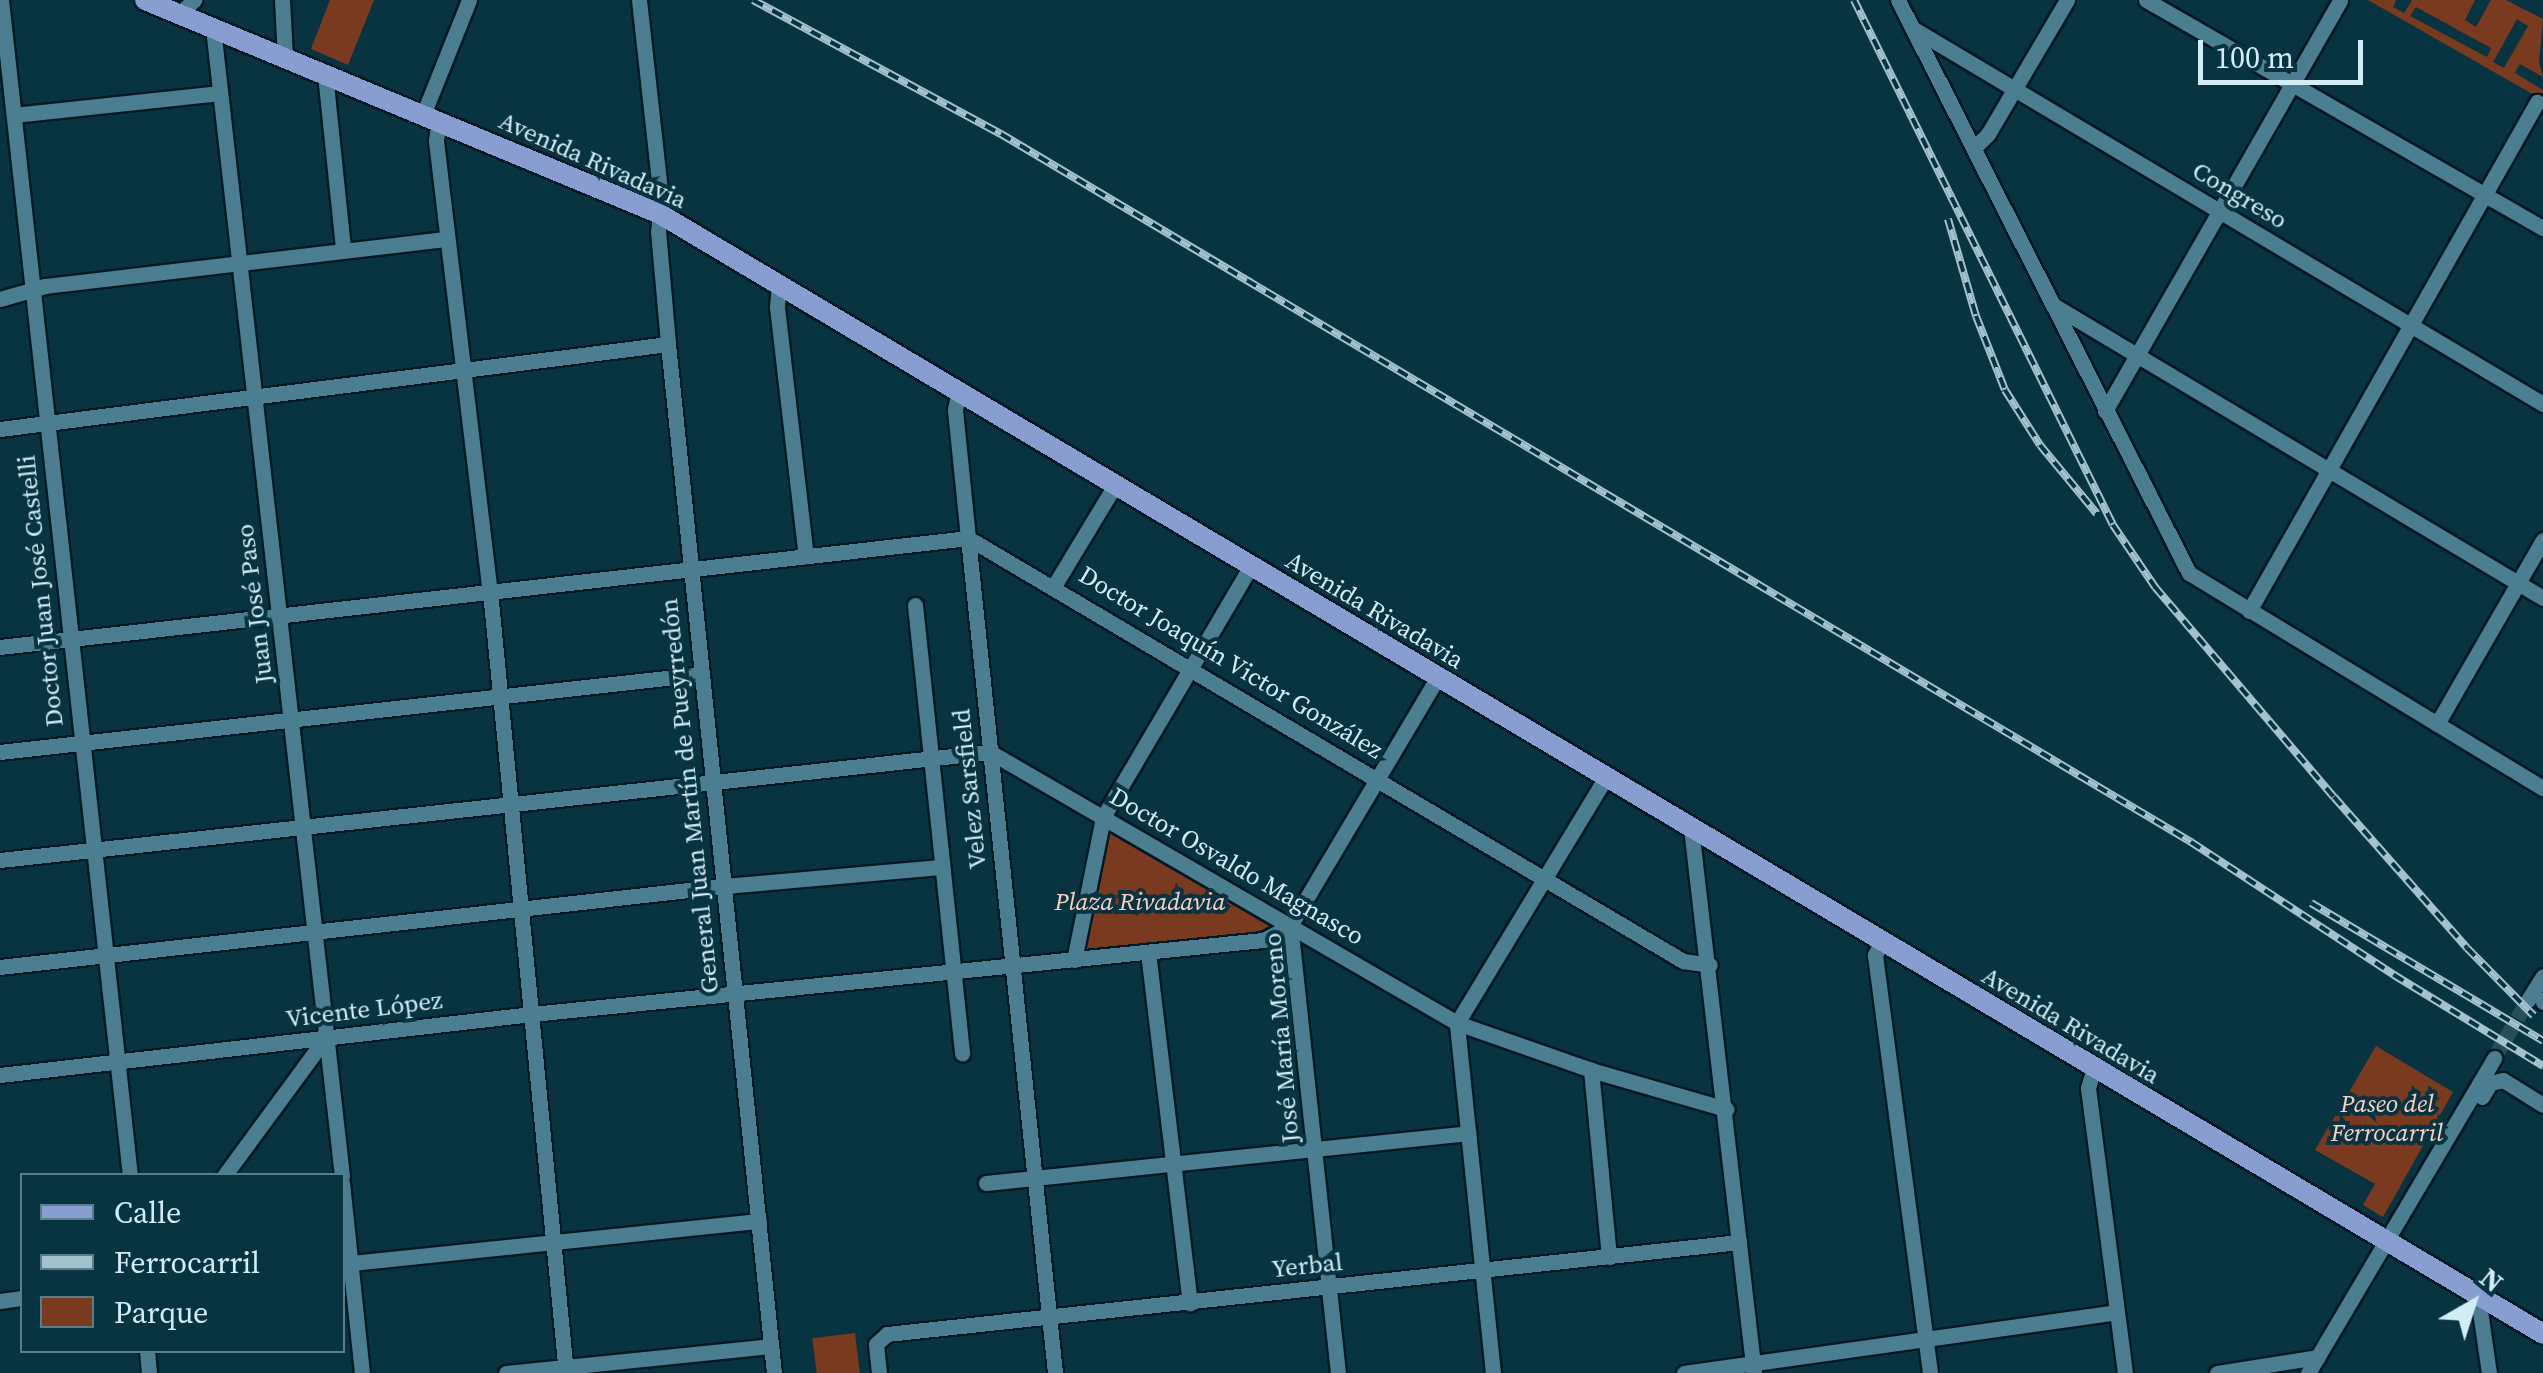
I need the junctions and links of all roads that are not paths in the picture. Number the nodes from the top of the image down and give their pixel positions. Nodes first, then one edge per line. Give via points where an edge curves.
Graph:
1 (1, 0) edge
2 (146, 0) edge
3 (282, 0) edge
4 (469, 0) edge
5 (638, 0) edge
6 (1898, 0) edge
7 (2066, 0) edge
8 (2146, 0) edge
9 (2340, 0) edge
10 (186, 7) edge
11 (213, 28) junction
12 (1912, 28) junction
13 (286, 58) junction
14 (326, 74) junction
15 (5, 82) edge
16 (2293, 85) junction
17 (2016, 87) junction
18 (220, 94) junction
19 (2537, 102) dead end
20 (14, 115) junction
21 (431, 118) junction
22 (1975, 146) junction
23 (18, 168) junction
24 (0, 170) edge
25 (2485, 196) junction
26 (2221, 213) junction
27 (660, 214) junction
28 (2543, 228) edge
29 (446, 239) junction
30 (343, 249) junction
31 (240, 261) junction
32 (779, 284) junction
33 (33, 291) junction
34 (0, 299) edge
35 (2053, 305) junction
36 (2411, 325) junction
37 (668, 344) junction
38 (2138, 356) junction
39 (460, 367) junction
40 (959, 392) junction
41 (255, 396) junction
42 (2543, 404) edge
43 (2105, 411) junction
44 (46, 424) junction
45 (0, 429) edge
46 (2330, 470) junction
47 (1114, 486) junction
48 (968, 538) junction
49 (2543, 540) edge
50 (806, 556) junction
51 (1251, 566) junction
52 (692, 568) junction
53 (2518, 583) junction
54 (1054, 586) junction
55 (490, 591) junction
56 (2543, 598) edge
57 (915, 605) dead end
58 (2249, 611) junction
59 (281, 614) junction
60 (72, 638) junction
61 (0, 647) edge
62 (1191, 668) junction
63 (702, 674) junction
64 (1438, 678) junction
65 (500, 698) junction
66 (293, 720) junction
67 (2436, 724) junction
68 (83, 743) junction
69 (0, 752) edge
70 (990, 752) junction
71 (930, 760) junction
72 (1606, 777) junction
73 (1378, 779) junction
74 (712, 780) junction
75 (2543, 788) edge
76 (510, 802) junction
77 (1103, 818) junction
78 (304, 826) junction
79 (1691, 828) junction
80 (94, 850) junction
81 (0, 860) edge
82 (940, 867) junction
83 (1544, 878) junction
84 (724, 886) junction
85 (522, 910) junction
86 (1290, 926) junction
87 (315, 933) junction
88 (1882, 941) junction
89 (1148, 952) junction
90 (105, 955) junction
91 (1074, 960) junction
92 (1710, 966) junction
93 (0, 967) edge
94 (1014, 967) junction
95 (952, 972) junction
96 (2543, 976) edge
97 (734, 994) junction
98 (2539, 1000) tunnel mouth
99 (532, 1014) junction
100 (1458, 1023) junction
101 (324, 1040) junction
102 (962, 1054) dead end
103 (2494, 1058) tunnel mouth
104 (117, 1062) junction
105 (2094, 1068) junction
106 (1591, 1070) junction
107 (0, 1075) edge
108 (2543, 1105) edge
109 (1726, 1108) junction
110 (1468, 1133) junction
111 (1316, 1151) junction
112 (1174, 1166) junction
113 (130, 1173) edge
114 (226, 1173) edge
115 (341, 1173) edge
116 (1036, 1179) junction
117 (986, 1183) dead end
118 (2411, 1197) junction
119 (759, 1220) junction
120 (345, 1222) edge
121 (2386, 1241) junction
122 (1739, 1242) junction
123 (556, 1243) junction
124 (1609, 1257) junction
125 (348, 1264) edge
126 (1484, 1270) junction
127 (1328, 1288) junction
128 (2478, 1296) junction
129 (1190, 1303) junction
130 (2116, 1312) junction
131 (1048, 1317) junction
132 (2543, 1334) edge
133 (1926, 1339) junction
134 (771, 1346) junction
135 (2318, 1357) junction
136 (1754, 1369) edge
137 (565, 1370) edge
138 (362, 1373) edge
139 (506, 1373) edge
140 (774, 1373) edge
141 (879, 1373) edge
142 (1055, 1373) edge
143 (1338, 1373) edge
144 (1493, 1373) edge
145 (1684, 1373) edge
146 (1930, 1373) edge
147 (2125, 1373) edge
148 (2217, 1373) edge
149 (2308, 1373) edge
150 (2489, 1373) edge

1 - 15 street, Doctor Juan José Castelli
2 - 10 main road, Avenida Rivadavia
3 - 13 street
4 - 21 street
5 - 27 street, General Juan Martín de Pueyrredón
6 - 12 street
7 - 17 street
8 - 16 street
9 - 16 street
10 - 11 main road, Avenida Rivadavia
11 - 13 main road, Avenida Rivadavia
11 - 18 street, Juan José Paso
12 - 17 street, Congreso
12 - 22 street
13 - 14 main road, Avenida Rivadavia
14 - 21 main road, Avenida Rivadavia
14 - 30 street
15 - 20 street, Doctor Juan José Castelli
16 - 25 street
16 - 26 street
17 - 22 street
17 - 26 street, Congreso
18 - 20 street
18 - 31 street, Juan José Paso
19 - 25 street
20 - 23 street, Doctor Juan José Castelli
21 - 27 main road, Avenida Rivadavia
21 - 29 street
22 - 35 street
23 - 24 street
23 - 33 street, Doctor Juan José Castelli
25 - 28 street
25 - 36 street
26 - 36 street, Congreso
26 - 38 street
27 - 32 main road, Avenida Rivadavia
27 - 37 street, General Juan Martín de Pueyrredón
29 - 30 street
29 - 39 street
30 - 31 street
31 - 33 street
31 - 41 street, Juan José Paso
32 - 40 main road, Avenida Rivadavia
32 - 50 street via 776,307
33 - 34 street
33 - 44 street, Doctor Juan José Castelli
35 - 38 street
35 - 43 street
36 - 42 street, Congreso
36 - 46 street
37 - 39 street
37 - 52 street, General Juan Martín de Pueyrredón
38 - 43 street
38 - 46 street
39 - 41 street
39 - 55 street
40 - 47 main road, Avenida Rivadavia
40 - 48 street, Velez Sarsfield
41 - 44 street
41 - 59 street, Juan José Paso
43 - 58 street via 2189,574
44 - 45 street
44 - 60 street, Doctor Juan José Castelli
46 - 53 street
46 - 58 street
47 - 51 main road, Avenida Rivadavia
47 - 54 street
48 - 50 street
48 - 54 street, Doctor Joaquín Victor González
48 - 70 street, Velez Sarsfield
49 - 53 street
50 - 52 street
51 - 62 street
51 - 64 main road, Avenida Rivadavia
52 - 55 street
52 - 63 street, General Juan Martín de Pueyrredón
53 - 56 street
53 - 67 street
54 - 62 street, Doctor Joaquín Victor González
55 - 59 street
55 - 65 street
57 - 71 street
58 - 67 street
59 - 60 street
59 - 66 street, Juan José Paso
60 - 61 street
60 - 68 street, Doctor Juan José Castelli
62 - 73 street, Doctor Joaquín Victor González
62 - 77 street
63 - 65 street
63 - 74 street, General Juan Martín de Pueyrredón
64 - 72 main road, Avenida Rivadavia
64 - 73 street, José María Moreno
65 - 66 street
65 - 76 street
66 - 68 street
66 - 78 street, Juan José Paso
67 - 75 street
68 - 69 street
68 - 80 street, Doctor Juan José Castelli
70 - 71 street
70 - 77 street, Doctor Osvaldo Magnasco
70 - 94 street, Velez Sarsfield
71 - 74 street
71 - 82 street
72 - 79 main road, Avenida Rivadavia
72 - 83 street
73 - 83 street, Doctor Joaquín Victor González
73 - 86 street, José María Moreno
74 - 76 street
74 - 84 street, General Juan Martín de Pueyrredón
76 - 78 street
76 - 85 street
77 - 86 street, Doctor Osvaldo Magnasco
77 - 91 street
78 - 80 street
78 - 87 street, Juan José Paso
79 - 88 main road, Avenida Rivadavia
79 - 92 street
80 - 81 street
80 - 90 street, Doctor Juan José Castelli
82 - 84 street
82 - 95 street
83 - 92 street, Doctor Joaquín Victor González via 1683,961
83 - 100 street
84 - 85 street
84 - 97 street, General Juan Martín de Pueyrredón
85 - 87 street
85 - 99 street
86 - 89 street, Vicente López via 1264,940
86 - 100 street, Doctor Osvaldo Magnasco
86 - 111 street, José María Moreno
87 - 90 street
87 - 101 street, Juan José Paso
88 - 105 main road, Avenida Rivadavia
88 - 133 street via 1875,955
89 - 91 street, Vicente López
89 - 112 street
90 - 93 street
90 - 104 street, Doctor Juan José Castelli
91 - 94 street, Vicente López
92 - 109 street
94 - 95 street, Vicente López
94 - 116 street, Velez Sarsfield
95 - 97 street, Vicente López
95 - 102 street
96 - 98 street
97 - 99 street, Vicente López
97 - 119 street, General Juan Martín de Pueyrredón
99 - 101 street, Vicente López
99 - 123 street
100 - 106 street, Doctor Osvaldo Magnasco
100 - 110 street
101 - 104 street, Vicente López
101 - 114 street
101 - 115 street, Juan José Paso
103 - 118 street
104 - 107 street, Vicente López
104 - 113 street, Doctor Juan José Castelli
105 - 121 main road, Avenida Rivadavia
105 - 130 street via 2088,1088
106 - 109 street, Doctor Osvaldo Magnasco
106 - 124 street
108 - 118 street via 2497,1080 2433,1177
109 - 122 street
110 - 111 street
110 - 126 street
111 - 112 street
111 - 127 street, José María Moreno
112 - 116 street
112 - 129 street
116 - 117 street
116 - 131 street, Velez Sarsfield
118 - 121 street
119 - 123 street
119 - 134 street, General Juan Martín de Pueyrredón
120 - 125 street, Juan José Paso
121 - 128 main road, Avenida Rivadavia
121 - 135 street
122 - 124 street, Yerbal
122 - 136 street
123 - 125 street
123 - 137 street
124 - 126 street, Yerbal
125 - 138 street, Juan José Paso
126 - 127 street, Yerbal
126 - 144 street
127 - 129 street, Yerbal
127 - 143 street, José María Moreno
128 - 132 main road, Avenida Rivadavia
128 - 150 street
129 - 131 street, Yerbal
130 - 133 street
130 - 147 street
131 - 141 street, Yerbal via 880,1338
131 - 142 street, Velez Sarsfield
133 - 136 street
133 - 146 street
134 - 137 street
134 - 140 street, General Juan Martín de Pueyrredón
135 - 148 street
135 - 149 street
136 - 145 street
137 - 139 street

